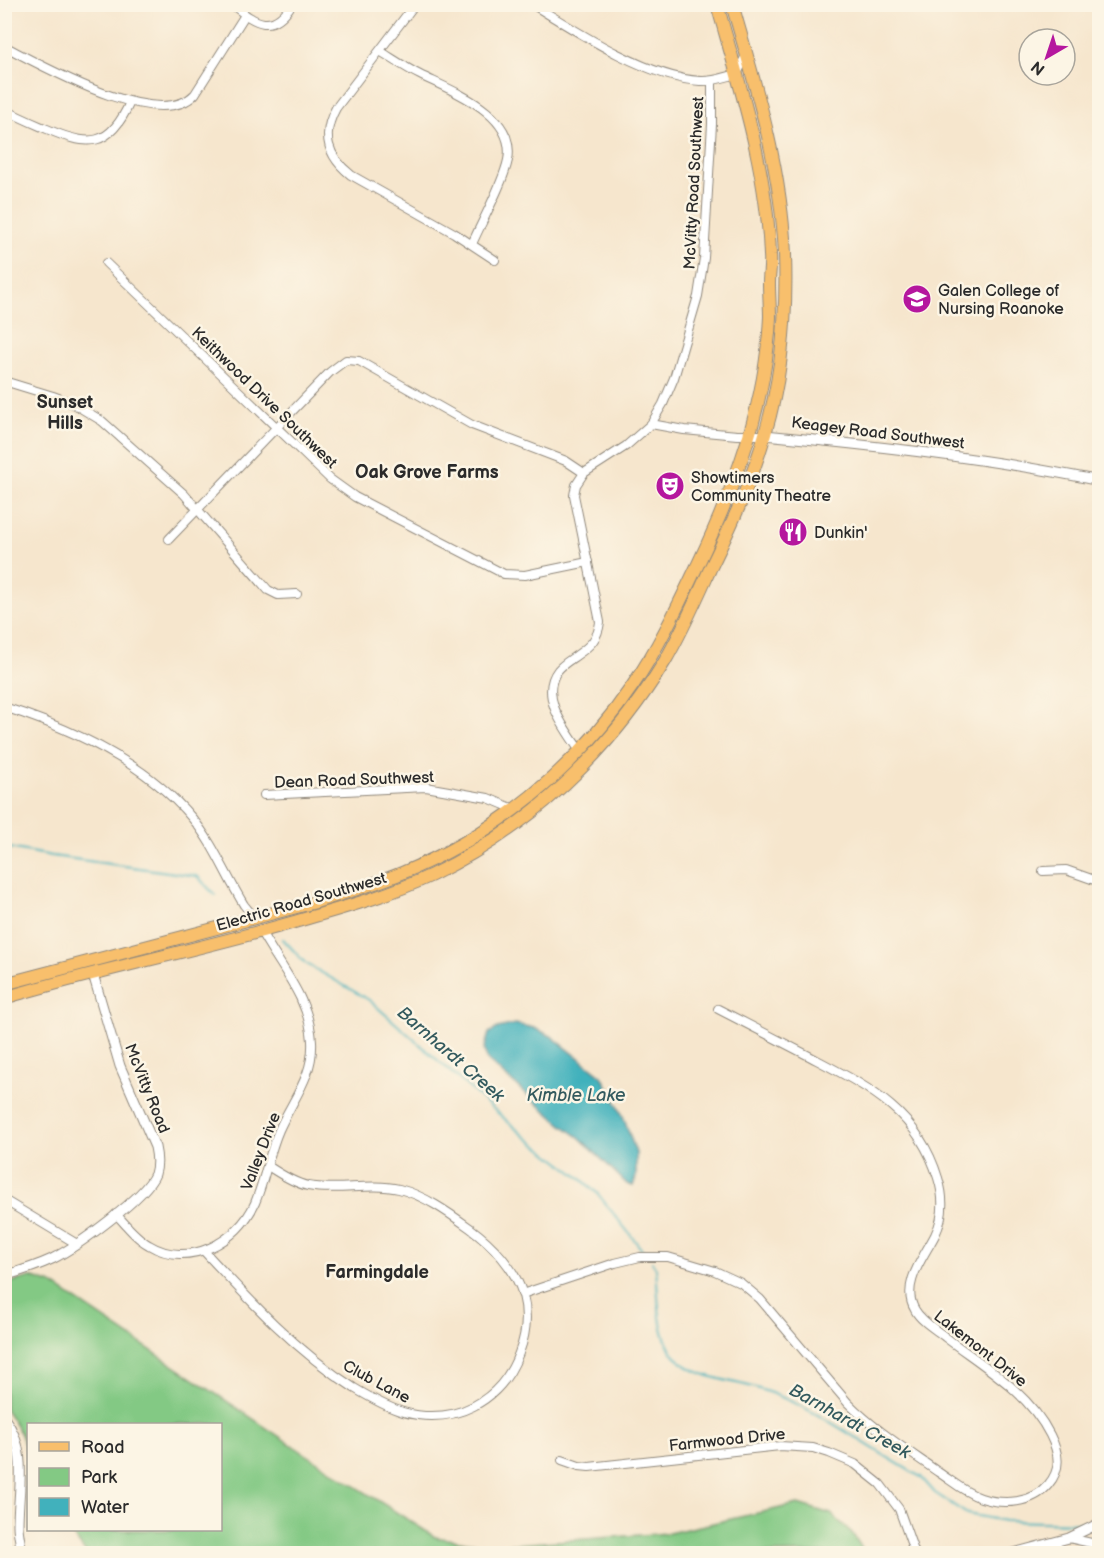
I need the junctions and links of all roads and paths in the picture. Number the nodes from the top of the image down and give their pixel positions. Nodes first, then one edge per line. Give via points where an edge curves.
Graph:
1 (231, 4) edge
2 (292, 4) edge
3 (416, 4) edge
4 (532, 4) edge
5 (717, 4) edge
6 (732, 4) edge
7 (245, 15) junction
8 (4, 46) edge
9 (380, 51) junction
10 (747, 51) junction
11 (736, 74) junction
12 (712, 81) junction
13 (130, 102) junction
14 (4, 109) edge
15 (472, 244) junction
16 (495, 260) dead end
17 (106, 263) dead end
18 (4, 381) edge
19 (651, 424) junction
20 (276, 427) junction
21 (749, 435) junction
22 (765, 435) junction
23 (584, 473) junction
24 (1100, 481) edge
25 (198, 508) junction
26 (169, 538) dead end
27 (588, 562) junction
28 (297, 594) dead end
29 (4, 707) edge
30 (580, 751) junction
31 (264, 795) dead end
32 (513, 809) junction
33 (1043, 871) dead end
34 (1100, 882) edge
35 (254, 917) junction
36 (261, 932) junction
37 (93, 974) junction
38 (4, 984) edge
39 (4, 998) edge
40 (718, 1009) dead end
41 (268, 1166) junction
42 (4, 1200) edge
43 (116, 1214) junction
44 (76, 1244) junction
45 (204, 1251) junction
46 (4, 1276) edge
47 (522, 1293) junction
48 (4, 1418) edge
49 (562, 1460) dead end
50 (1100, 1523) edge
51 (1069, 1538) junction
52 (1100, 1545) edge
53 (22, 1554) edge
54 (915, 1554) edge
55 (1010, 1554) edge

1 - 7 street
2 - 7 street via 280,19 270,24
3 - 9 street
4 - 12 street via 656,71 683,79
5 - 11 main road, Electric Road Southwest
6 - 10 main road, Electric Road Southwest
7 - 13 street via 190,99 167,106
8 - 13 street
9 - 15 street via 474,103 492,117 506,137 506,170
9 - 15 street via 332,116 328,134 331,153 351,175
10 - 11 street
10 - 22 main road, Electric Road Southwest via 774,157 785,256 781,345
11 - 12 street
11 - 21 main road, Electric Road Southwest via 761,169 770,251 767,345
12 - 19 street, McVitty Road Southwest via 706,240 700,283 674,378
13 - 14 street via 112,131 92,141 76,140
15 - 16 street
17 - 20 street, Keithwood Drive Southwest
18 - 25 street via 54,396 89,412
19 - 21 street, Keagey Road Southwest
19 - 23 street, McVitty Road Southwest
20 - 23 street via 330,372 346,360 354,360 472,425 566,461
20 - 25 street
20 - 27 street, Keithwood Drive Southwest via 330,479 355,497 498,572 525,575
21 - 22 street, Keagey Road Southwest
21 - 30 main road, Electric Road Southwest via 730,494 670,622 615,711
22 - 24 street, Keagey Road Southwest via 1024,466
22 - 36 main road, Electric Road Southwest via 739,507 683,628 625,719 575,775 520,822 433,874 365,902
23 - 27 street via 574,495
25 - 26 street
25 - 28 street via 268,590 278,595
27 - 30 street via 599,631 592,644 560,669 552,682 560,720
29 - 35 street, Valley Drive via 97,745 162,788 203,832
30 - 32 main road, Electric Road Southwest
31 - 32 street, Dean Road Southwest via 426,787 488,798
32 - 35 main road, Electric Road Southwest via 459,846 404,873
33 - 34 street via 1066,870
35 - 36 street, Valley Drive
35 - 38 main road, Electric Road Southwest
36 - 37 main road, Electric Road Southwest
36 - 41 street, Valley Drive via 296,986 309,1020 312,1043 307,1075 279,1129
37 - 39 main road, Electric Road Southwest
37 - 43 street, McVitty Road via 120,1066 157,1157 152,1180
40 - 47 street, Lakemont Drive via 874,1091 897,1109 921,1140 938,1177 942,1210 936,1233 913,1277 910,1301 921,1318 1029,1404 1056,1447 1059,1464 1052,1481 1037,1494 1019,1501 992,1501 968,1492 863,1418 760,1299 741,1283 716,1271 668,1257 640,1257
41 - 45 street, Valley Drive via 254,1205 241,1224
41 - 47 street, Club Lane via 308,1186 390,1187 429,1201 486,1242 509,1268
42 - 44 street
43 - 44 street, McVitty Road
43 - 45 street, Valley Drive via 140,1239 159,1250 179,1254
44 - 46 street, McVitty Road via 41,1264
45 - 47 street, Club Lane via 274,1325 322,1366 363,1393 413,1415 437,1416 466,1409 500,1388 522,1346 526,1320
48 - 53 street via 12,1428 21,1463 18,1526
49 - 54 street, Farmwood Drive via 589,1467 780,1446 813,1448 855,1464 880,1484 905,1521
50 - 51 street
51 - 52 street
51 - 55 street

